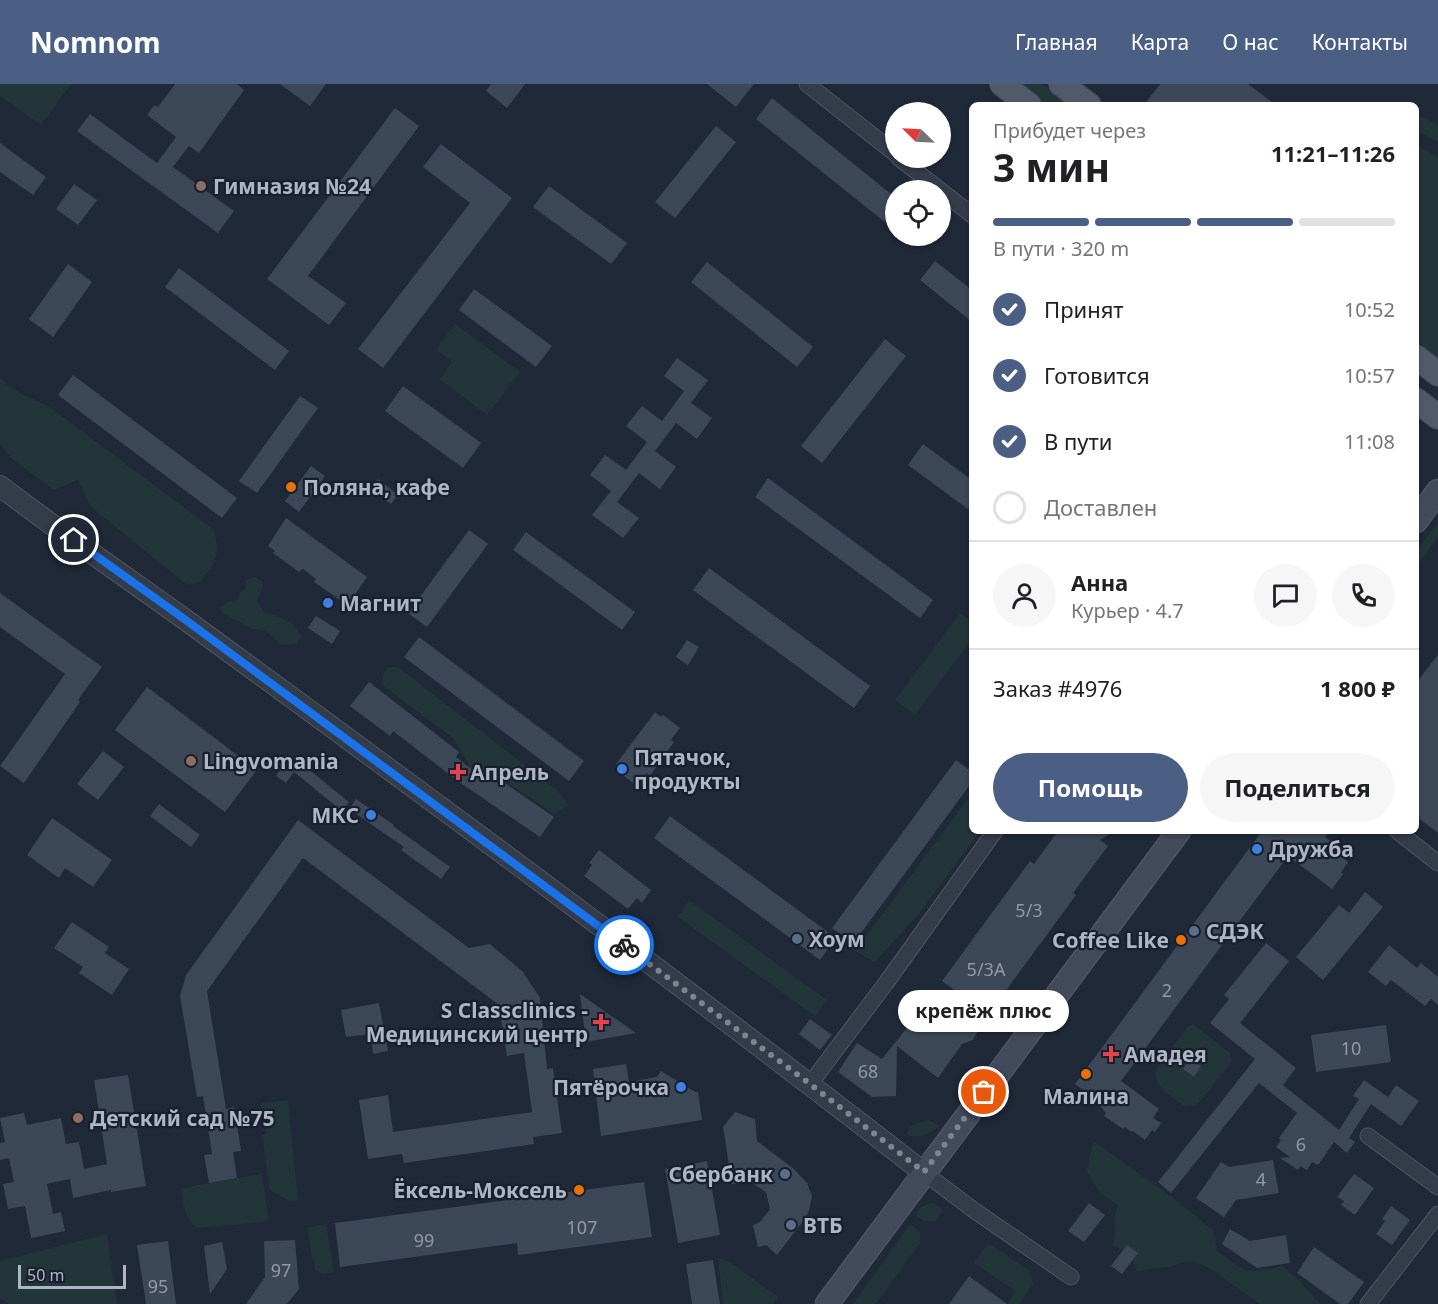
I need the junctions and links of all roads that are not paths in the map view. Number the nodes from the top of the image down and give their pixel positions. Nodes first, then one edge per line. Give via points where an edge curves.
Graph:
1 (807, 84) edge
2 (1002, 84) edge
3 (1061, 84) edge
4 (1025, 102) edge
5 (1085, 102) edge
6 (885, 145) edge
7 (913, 168) edge
8 (969, 213) edge
9 (1419, 359) edge
10 (1438, 374) edge
11 (1419, 402) edge
12 (1438, 417) edge
13 (0, 486) edge
14 (1438, 491) edge
15 (1419, 516) edge
16 (993, 834) edge
17 (1177, 834) edge
18 (1401, 834) edge
19 (1438, 863) edge
20 (810, 1084) junction
21 (1368, 1136) dead end
22 (924, 1172) junction
23 (1438, 1187) edge
24 (1438, 1214) edge
25 (1071, 1277) dead end
26 (827, 1304) edge
27 (1368, 1304) edge

1 - 6 street
2 - 4 main road
3 - 5 main road
7 - 8 street
9 - 10 main road
11 - 12 main road
13 - 20 street
14 - 15 main road
16 - 20 street
17 - 22 main road
18 - 19 street
20 - 22 street
21 - 23 street
22 - 25 street
22 - 26 main road
24 - 27 street

